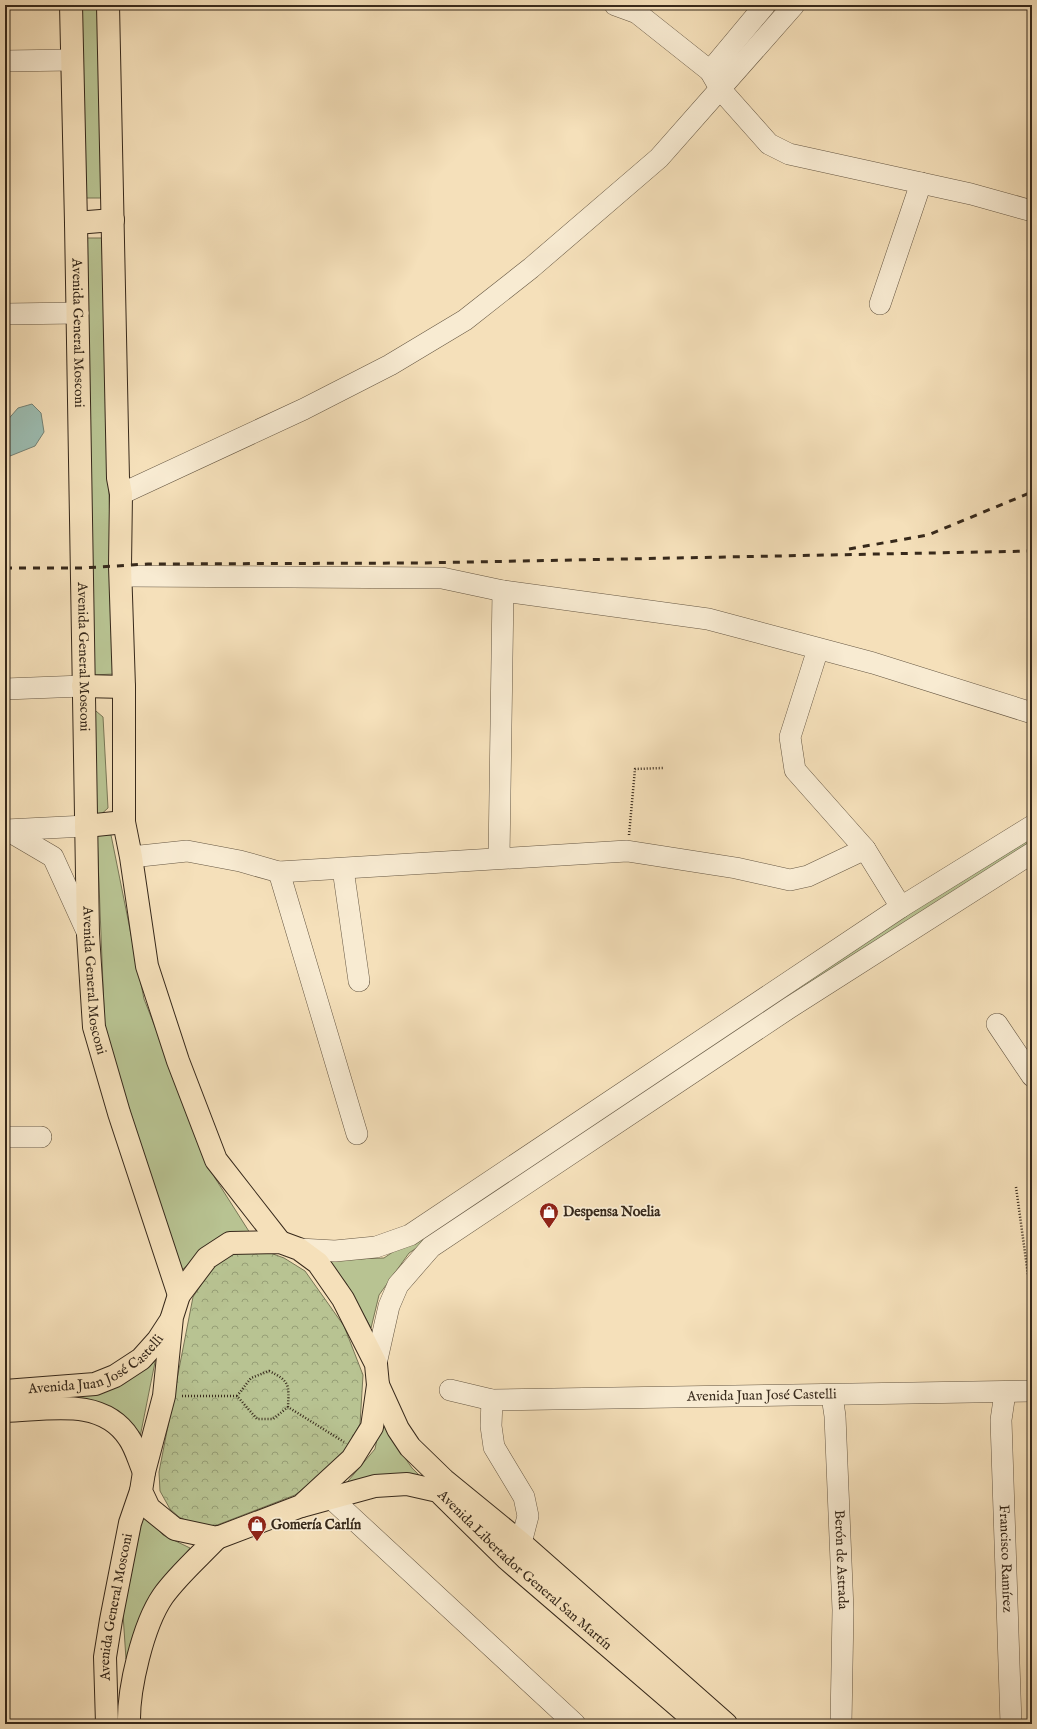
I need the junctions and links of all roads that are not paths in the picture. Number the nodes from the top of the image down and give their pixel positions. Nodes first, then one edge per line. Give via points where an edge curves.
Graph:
1 (71, 5) edge
2 (108, 5) edge
3 (615, 5) edge
4 (765, 5) edge
5 (794, 5) edge
6 (72, 60) junction
7 (5, 61) edge
8 (710, 71) junction
9 (721, 90) junction
10 (921, 183) junction
11 (1032, 210) edge
12 (113, 220) junction
13 (76, 223) junction
14 (880, 304) dead end
15 (78, 313) junction
16 (5, 314) edge
17 (121, 494) junction
18 (121, 576) junction
19 (502, 591) junction
20 (818, 649) junction
21 (83, 686) junction
22 (124, 687) junction
23 (5, 689) edge
24 (1032, 712) edge
25 (124, 822) junction
26 (86, 826) junction
27 (1032, 826) edge
28 (6, 830) edge
29 (864, 849) junction
30 (1032, 853) edge
31 (132, 857) junction
32 (499, 858) junction
33 (343, 869) junction
34 (279, 872) junction
35 (901, 907) junction
36 (88, 934) junction
37 (359, 981) dead end
38 (997, 1024) dead end
39 (1032, 1076) edge
40 (357, 1134) dead end
41 (5, 1138) edge
42 (41, 1138) dead end
43 (289, 1245) junction
44 (179, 1295) junction
45 (172, 1317) junction
46 (377, 1375) junction
47 (450, 1390) dead end
48 (5, 1391) edge
49 (1032, 1391) edge
50 (1005, 1393) junction
51 (832, 1396) junction
52 (492, 1400) junction
53 (5, 1411) edge
54 (142, 1482) junction
55 (332, 1499) junction
56 (301, 1506) junction
57 (217, 1538) junction
58 (514, 1551) junction
59 (107, 1724) edge
60 (129, 1724) edge
61 (575, 1724) edge
62 (699, 1724) edge
63 (726, 1724) edge
64 (841, 1724) edge
65 (1011, 1724) edge

1 - 6 main road, Avenida General Mosconi
2 - 12 main road
3 - 8 street via 637,13
4 - 8 street
5 - 9 street
6 - 7 street
6 - 13 main road, Avenida General Mosconi
8 - 9 street
9 - 10 street via 769,144 789,154
9 - 17 street via 659,158 531,268 465,320 377,372 304,409
10 - 11 street
10 - 14 street
12 - 13 main road
12 - 17 main road via 118,478
13 - 15 main road, Avenida General Mosconi
15 - 16 street
15 - 21 main road, Avenida General Mosconi
17 - 18 main road
18 - 19 street via 442,578
18 - 22 main road
19 - 20 street via 708,618
19 - 32 street
20 - 24 street via 873,663
20 - 29 street via 790,737 795,770
21 - 22 main road
21 - 23 street
21 - 26 main road, Avenida General Mosconi
22 - 25 main road
25 - 26 main road
25 - 31 main road
26 - 28 street
26 - 36 main road, Avenida General Mosconi
27 - 35 street
28 - 36 street via 53,856
29 - 32 street via 808,876 790,880 736,868 627,851
29 - 35 street
30 - 46 street via 789,1008 431,1247 398,1285 389,1306
31 - 34 street via 187,852 240,861
31 - 43 main road via 147,966 178,1062 216,1160
32 - 33 street
33 - 34 street
33 - 37 street
34 - 40 street
35 - 43 street via 410,1235 376,1247 335,1251
36 - 44 main road, Avenida General Mosconi via 94,1027 128,1141
38 - 39 street
41 - 42 street
43 - 44 main road via 230,1243 208,1258
43 - 46 main road, Avenida Libertador General San Martín via 318,1263 343,1299
44 - 45 main road
45 - 48 main road, Avenida Juan José Castelli via 158,1340 141,1359 115,1376 95,1384
45 - 54 main road, Avenida General Mosconi via 164,1396
46 - 56 main road via 372,1427 352,1459
46 - 58 main road, Avenida Libertador General San Martín via 398,1429 410,1447
47 - 52 street, Avenida Juan José Castelli
49 - 50 street, Avenida Juan José Castelli
50 - 51 street, Avenida Juan José Castelli
50 - 65 street, Francisco Ramírez via 1000,1420
51 - 52 street, Avenida Juan José Castelli
51 - 64 street, Berón de Astrada via 843,1610
52 - 58 street via 490,1426 494,1447 524,1497 528,1516
53 - 54 main road, Avenida Juan José Castelli via 75,1408 104,1414 129,1438
54 - 57 main road, Avenida Juan José Castelli via 149,1508 175,1529
54 - 59 main road, Avenida General Mosconi via 130,1523 108,1635 105,1657
55 - 56 main road, Avenida Libertador General San Martín
55 - 58 main road, Avenida Libertador General San Martín via 375,1486 407,1484 438,1491
55 - 61 street
56 - 57 main road
57 - 60 main road, Avenida General Mosconi via 162,1597 150,1622 132,1680 128,1708
58 - 62 main road, Avenida Libertador General San Martín
58 - 63 main road, Avenida Libertador General San Martín

